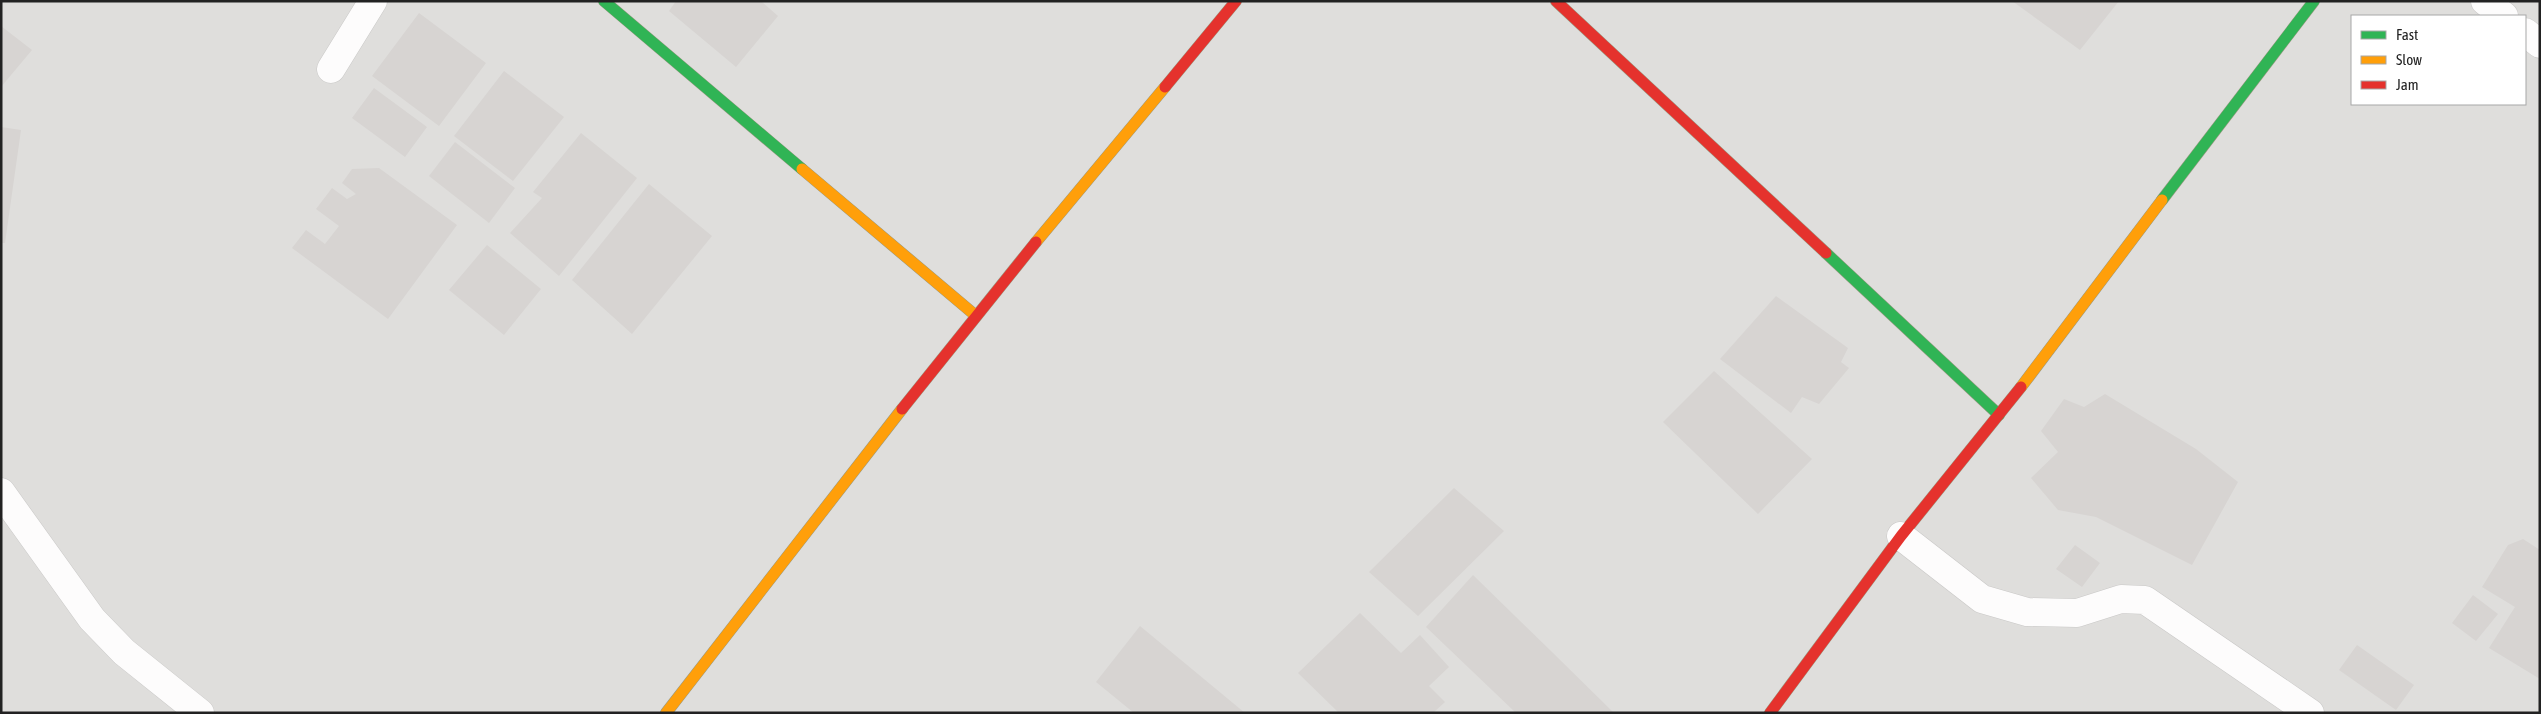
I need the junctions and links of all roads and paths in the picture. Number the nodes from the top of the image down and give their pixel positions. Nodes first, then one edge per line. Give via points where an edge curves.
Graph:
1 (373, 1) edge
2 (604, 1) edge
3 (1236, 1) edge
4 (1556, 1) edge
5 (2314, 1) edge
6 (2485, 1) edge
7 (2503, 15) edge
8 (2526, 33) edge
9 (2540, 44) edge
10 (330, 69) dead end
11 (975, 315) junction
12 (1999, 415) junction
13 (1, 492) edge
14 (1901, 536) junction
15 (200, 713) edge
16 (666, 713) edge
17 (1770, 713) edge
18 (2310, 713) edge

1 - 10 street
2 - 11 street
3 - 11 street
4 - 12 street
5 - 12 street
6 - 7 street
8 - 9 street
11 - 16 street
12 - 14 street
13 - 15 street via 92,619 124,652
14 - 17 street
14 - 18 street via 1982,599 2026,612 2077,613 2121,599 2145,600

